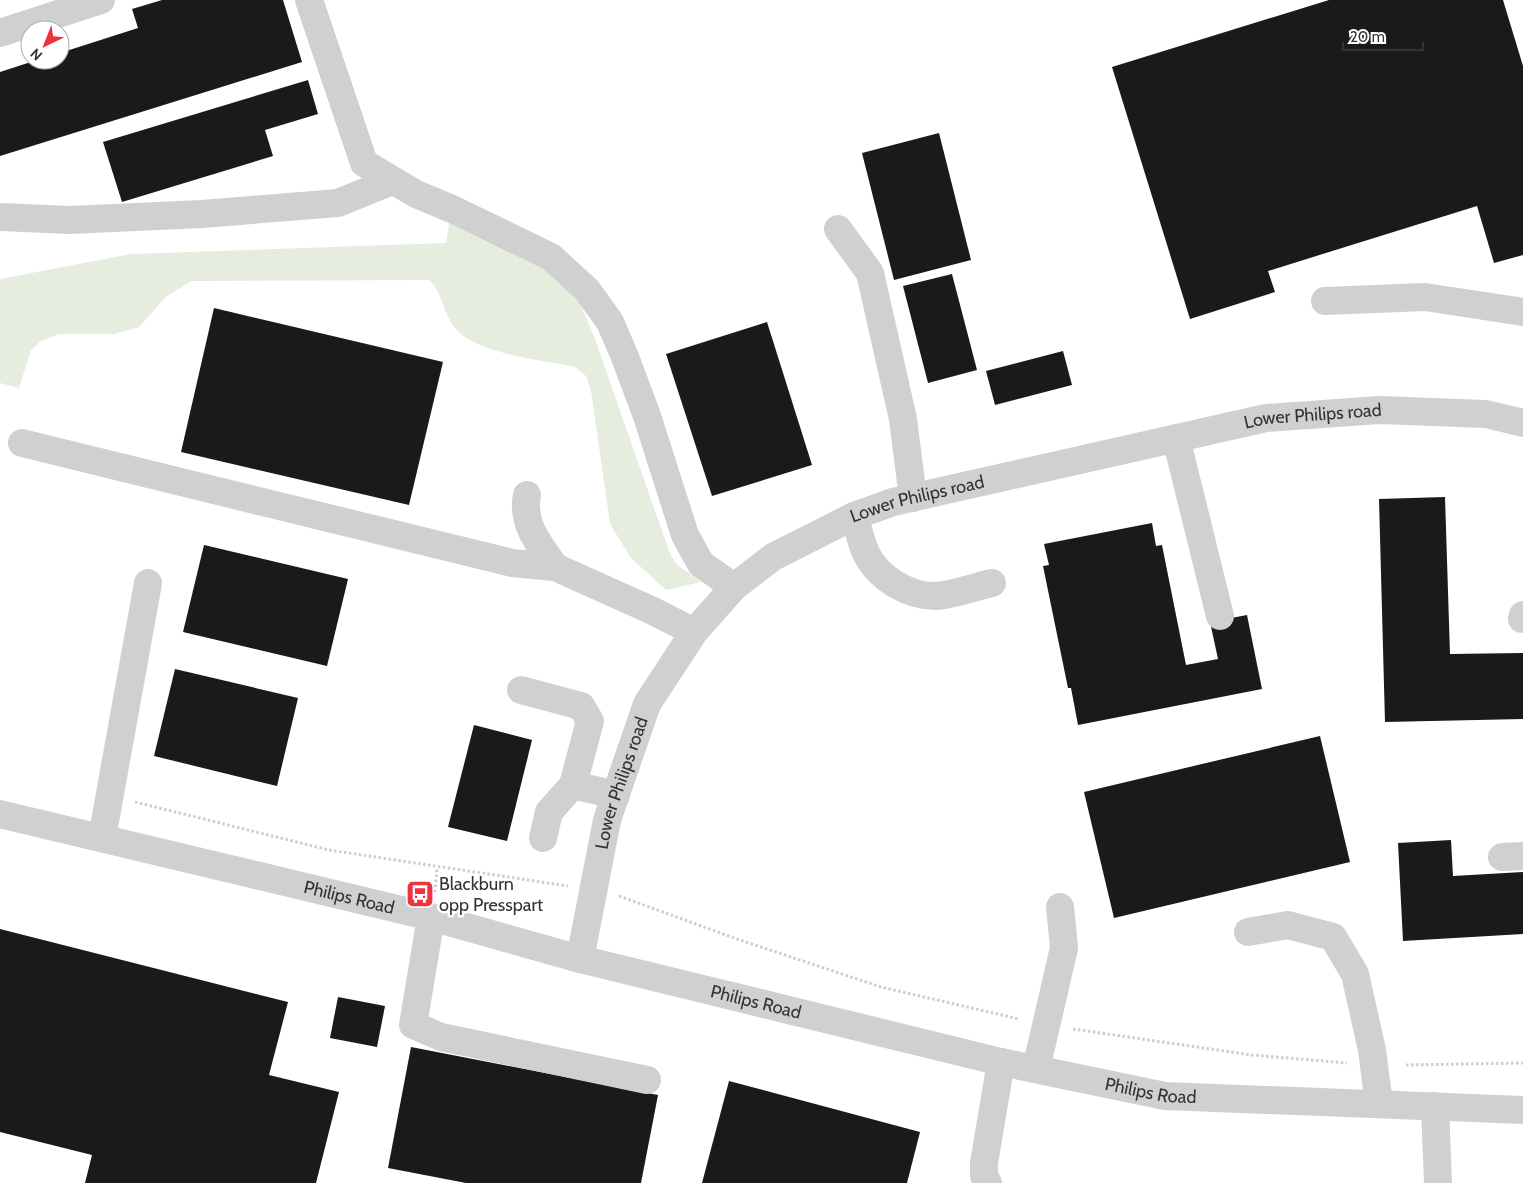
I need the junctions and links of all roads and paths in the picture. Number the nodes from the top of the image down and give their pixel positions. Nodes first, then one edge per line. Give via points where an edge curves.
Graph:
1 (101, 0) edge
2 (309, 0) edge
3 (0, 33) edge
4 (392, 181) junction
5 (0, 217) edge
6 (838, 229) dead end
7 (1325, 301) dead end
8 (1523, 312) edge
9 (1523, 423) edge
10 (1176, 438) junction
11 (22, 443) dead end
12 (527, 495) dead end
13 (913, 498) junction
14 (854, 516) junction
15 (555, 567) junction
16 (148, 583) dead end
17 (992, 583) dead end
18 (734, 587) junction
19 (1220, 616) dead end
20 (694, 632) junction
21 (521, 690) dead end
22 (573, 786) junction
23 (110, 795) junction
24 (616, 795) junction
25 (0, 814) edge
26 (102, 838) junction
27 (543, 838) dead end
28 (576, 887) dead end
29 (614, 894) dead end
30 (1060, 907) dead end
31 (432, 917) junction
32 (1248, 932) dead end
33 (580, 959) junction
34 (1022, 1019) dead end
35 (1067, 1028) dead end
36 (1001, 1062) junction
37 (1523, 1062) edge
38 (1348, 1063) dead end
39 (1406, 1065) dead end
40 (1036, 1069) junction
41 (647, 1080) dead end
42 (1379, 1104) junction
43 (1435, 1106) junction
44 (1523, 1110) edge
45 (988, 1183) edge
46 (1438, 1183) edge

1 - 3 street
2 - 4 street via 364,163
4 - 5 street via 338,203 202,214 80,219
4 - 18 street via 551,257 587,290 610,322 625,357 685,535 701,564
6 - 13 street via 870,273 903,419
7 - 8 street via 1425,297
9 - 10 street, Lower Philips road via 1486,414 1380,410 1266,418
10 - 13 street, Lower Philips road
10 - 19 street
11 - 15 street via 512,563
12 - 15 street via 525,506 530,532
13 - 14 street, Lower Philips road
14 - 17 street via 867,554 882,574 902,588 937,596
14 - 18 street, Lower Philips road via 773,557
15 - 20 street
16 - 23 street
18 - 20 street, Lower Philips road
20 - 24 street, Lower Philips road via 647,704
21 - 22 street via 581,706 590,721
22 - 24 street
22 - 27 street via 549,812
23 - 26 street
23 - 28 path via 329,850
24 - 33 street, Lower Philips road via 607,820
25 - 26 street, Philips Road
26 - 31 street, Philips Road
29 - 34 path via 864,982
30 - 40 street via 1064,948
31 - 33 street, Philips Road
31 - 41 street via 413,1025 441,1038
32 - 42 street via 1288,925 1333,937 1354,974 1372,1050
33 - 36 street, Philips Road
35 - 38 path via 1252,1055
36 - 40 street, Philips Road
36 - 45 street via 984,1163 984,1176
37 - 39 path
40 - 42 street, Philips Road via 1165,1096
42 - 43 street, Philips Road
43 - 44 street, Philips Road
43 - 46 street

